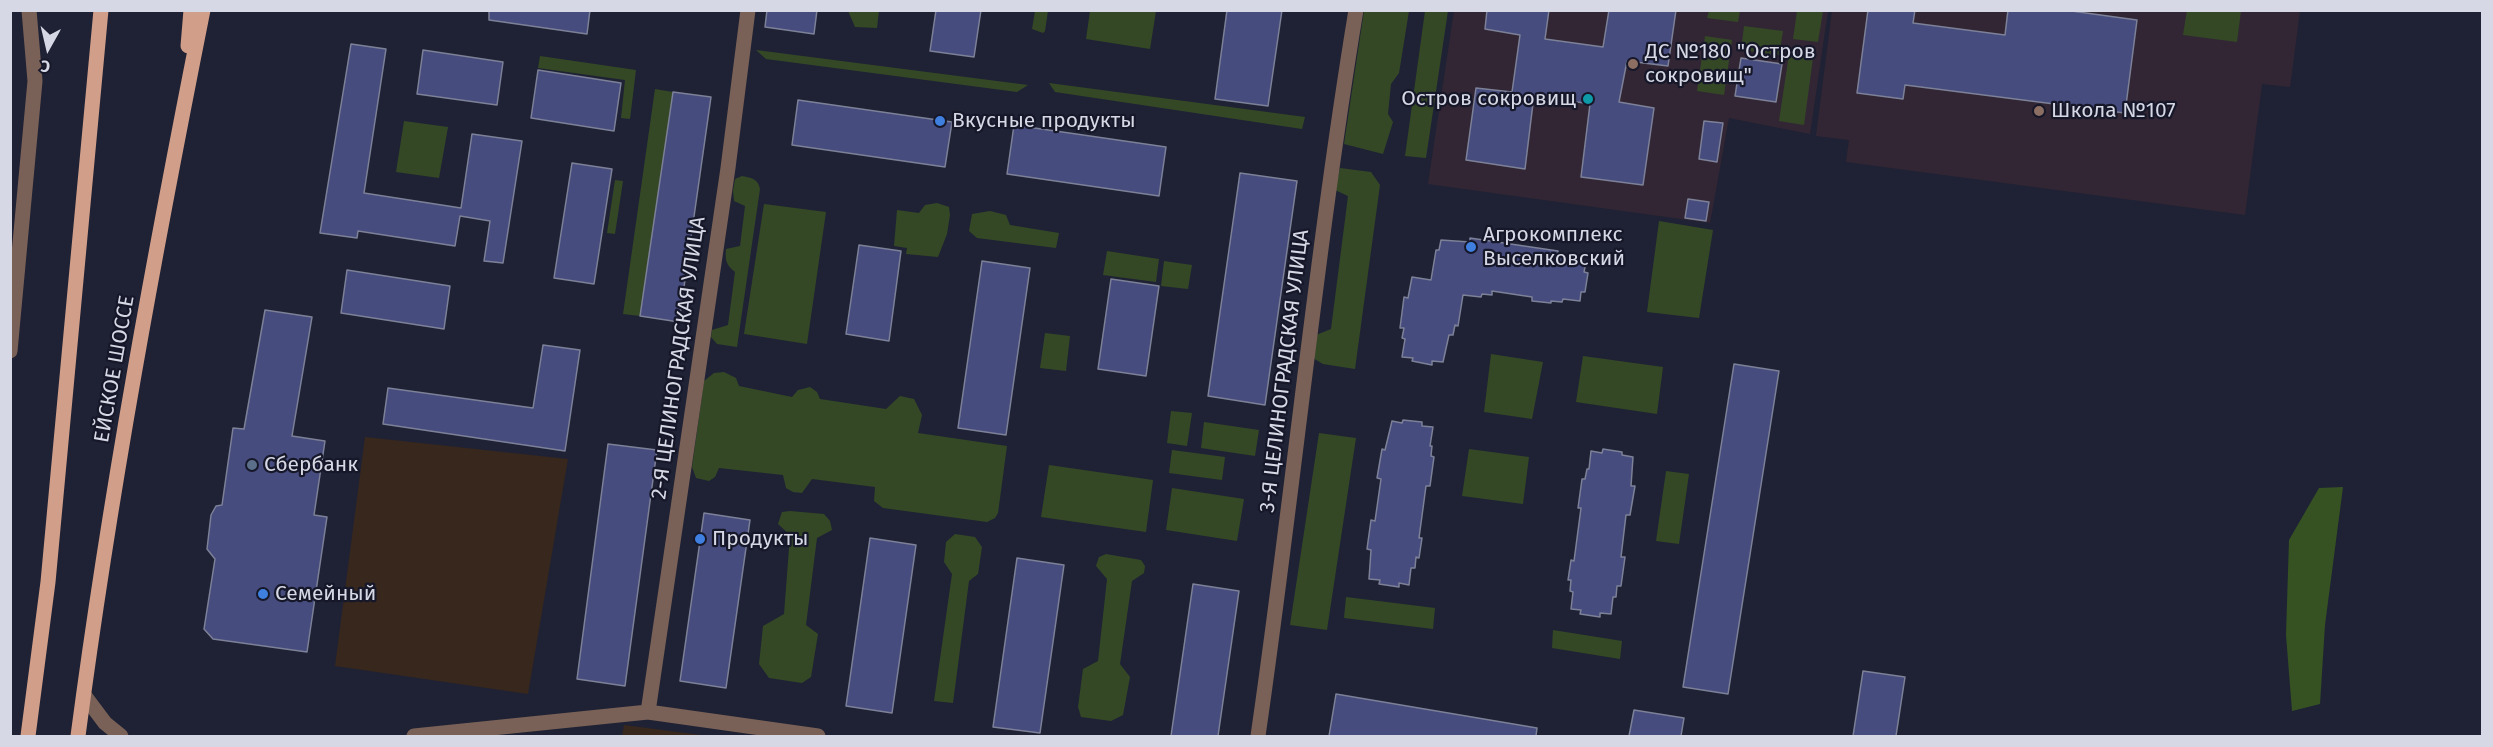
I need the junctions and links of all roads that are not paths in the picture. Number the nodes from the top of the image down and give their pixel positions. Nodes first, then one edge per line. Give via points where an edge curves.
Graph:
1 (29, 10) edge
2 (101, 10) edge
3 (111, 10) edge
4 (191, 10) edge
5 (203, 10) edge
6 (748, 10) edge
7 (1356, 10) edge
8 (92, 114) junction
9 (182, 118) junction
10 (10, 351) edge
11 (84, 694) junction
12 (648, 712) junction
13 (28, 736) edge
14 (78, 736) edge
15 (121, 736) edge
16 (414, 736) edge
17 (818, 736) edge
18 (1258, 736) edge

1 - 10 street via 35,81
2 - 8 main road, ЕЙСКОЕ ШОССЕ
3 - 8 main road
4 - 9 main road
5 - 9 main road, ЕЙСКОЕ ШОССЕ
6 - 12 street, 2-Я ЦЕЛИНОГРАДСКАЯ УЛИЦА via 727,180
7 - 18 street, 3-Я ЦЕЛИНОГРАДСКАЯ УЛИЦА via 1333,155
8 - 13 main road, ЕЙСКОЕ ШОССЕ via 48,582
9 - 11 main road, ЕЙСКОЕ ШОССЕ via 128,412
11 - 14 main road, ЕЙСКОЕ ШОССЕ
11 - 15 street via 105,723
12 - 16 street
12 - 17 street

